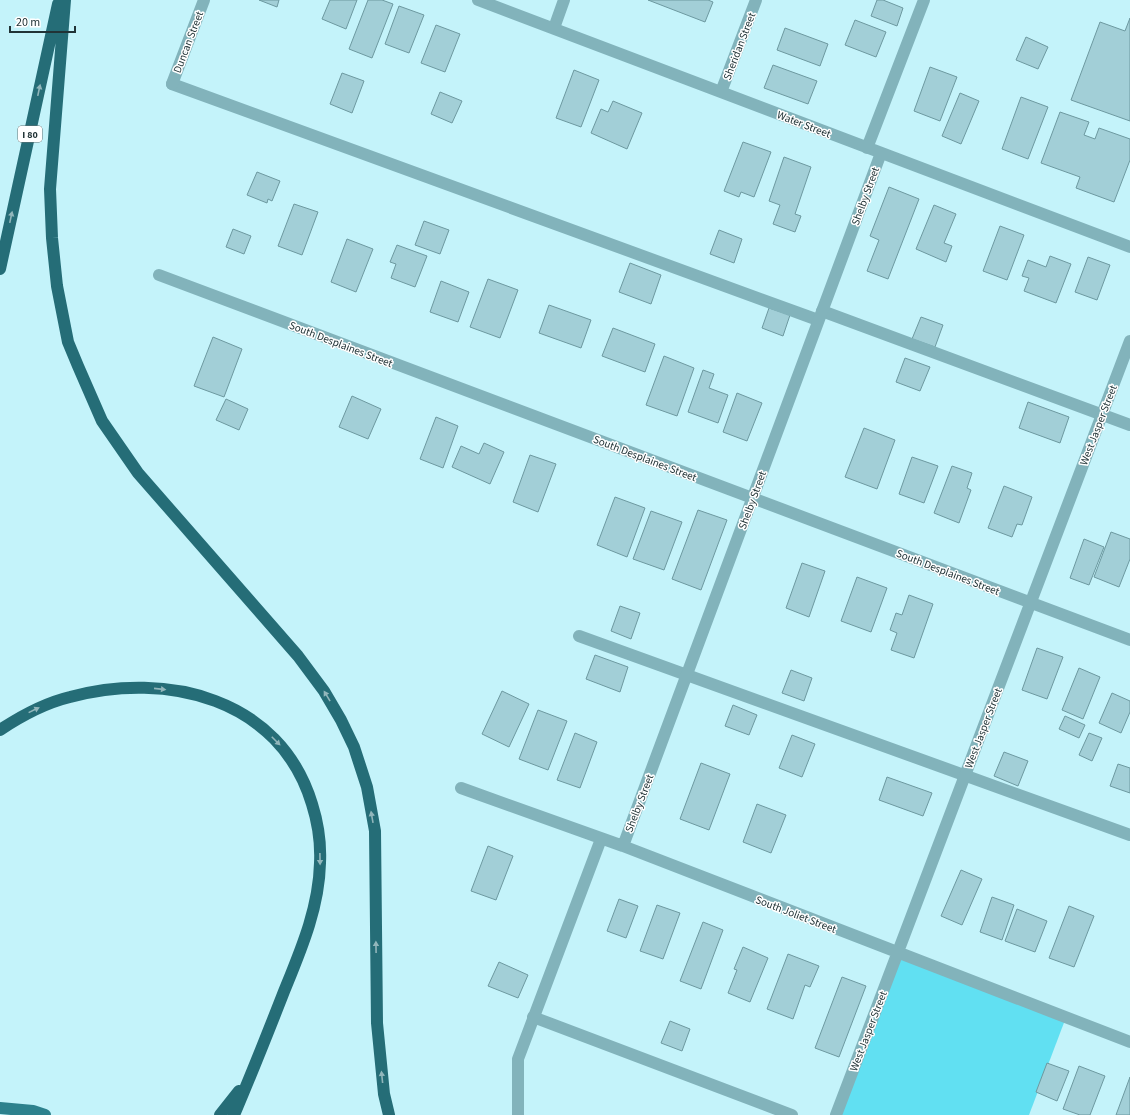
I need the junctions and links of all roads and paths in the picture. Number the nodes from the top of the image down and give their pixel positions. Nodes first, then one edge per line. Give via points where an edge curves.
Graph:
1 (59, 0) edge
2 (65, 0) edge
3 (204, 0) edge
4 (478, 0) edge
5 (564, 0) edge
6 (756, 0) edge
7 (924, 0) edge
8 (554, 28) junction
9 (722, 92) junction
10 (867, 148) junction
11 (880, 153) junction
12 (1130, 247) edge
13 (0, 269) edge
14 (159, 275) dead end
15 (820, 316) junction
16 (1130, 340) edge
17 (1102, 414) junction
18 (1130, 424) edge
19 (753, 498) junction
20 (1031, 603) junction
21 (579, 636) dead end
22 (1130, 640) edge
23 (687, 675) junction
24 (0, 730) edge
25 (966, 775) junction
26 (461, 788) dead end
27 (1130, 835) edge
28 (601, 839) junction
29 (623, 846) junction
30 (898, 953) junction
31 (533, 1017) junction
32 (1130, 1042) edge
33 (251, 1075) junction
34 (0, 1108) edge
35 (45, 1115) edge
36 (220, 1115) edge
37 (234, 1115) edge
38 (389, 1115) edge
39 (518, 1115) edge
40 (792, 1115) edge
41 (836, 1115) edge

13 -> 1 highway, I 80
38 -> 2 highway via 384,1094 377,1023 375,831 367,787 354,747 324,691 298,656 138,473 102,421 68,342 52,238 50,189
3 - 15 street, Duncan Street via 172,84
4 - 8 street, Water Street
5 - 8 street
6 - 9 street, Sheridan Street
7 - 10 street
8 - 9 street, Water Street
9 - 10 street, Water Street
10 - 11 street, Water Street
11 - 12 street, Water Street
11 - 15 street, Shelby Street
14 - 19 street, South Desplaines Street
15 - 17 street
15 - 19 street, Shelby Street
16 - 17 street, West Jasper Street
17 - 18 street
17 - 20 street, West Jasper Street
19 - 20 street, South Desplaines Street
19 - 23 street, Shelby Street
20 - 22 street, South Desplaines Street
20 - 25 street, West Jasper Street
21 - 23 street
23 - 25 street
23 - 29 street, Shelby Street
24 -> 33 highway via 29,713 68,697 97,690 123,688 184,692 220,702 257,722 279,743 294,763 306,785 319,835 318,892 299,954
25 - 27 street
25 - 30 street, West Jasper Street
26 - 28 street, South Joliet Street
28 - 29 street, South Joliet Street
28 - 31 street
29 - 30 street, South Joliet Street
30 - 32 street, South Joliet Street
30 - 41 street, West Jasper Street
31 - 39 street via 518,1059
31 - 40 street
33 - 36 highway
33 - 37 highway
34 - 35 main road via 33,1111

